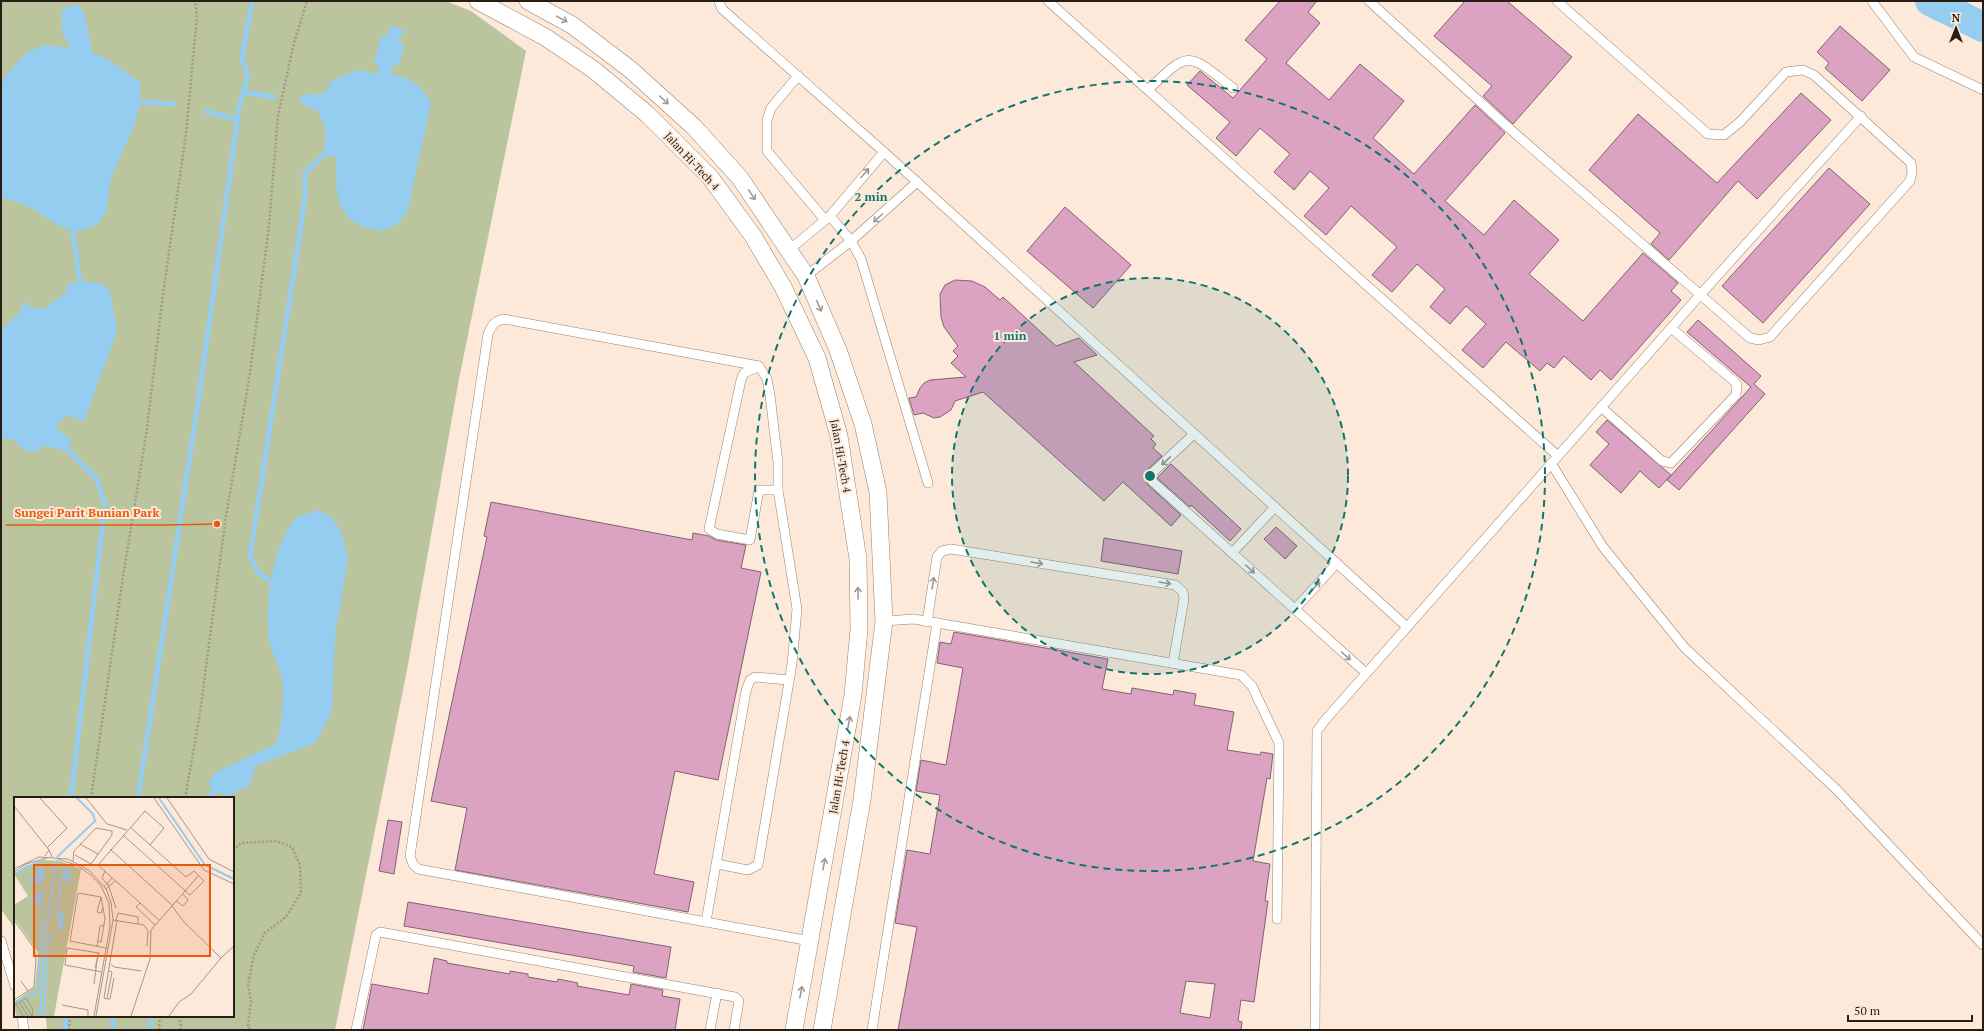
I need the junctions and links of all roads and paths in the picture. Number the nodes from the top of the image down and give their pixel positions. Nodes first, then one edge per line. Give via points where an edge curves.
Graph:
1 (195, 1) edge
2 (307, 1) edge
3 (478, 1) edge
4 (528, 1) edge
5 (719, 1) edge
6 (1048, 1) edge
7 (1369, 1) edge
8 (1557, 1) edge
9 (1872, 1) edge
10 (798, 76) junction
11 (1233, 88) dead end
12 (1148, 90) junction
13 (1983, 90) edge
14 (1861, 116) junction
15 (884, 152) junction
16 (917, 182) junction
17 (828, 218) junction
18 (852, 241) junction
19 (789, 250) junction
20 (806, 276) junction
21 (1700, 294) junction
22 (1671, 328) junction
23 (759, 366) junction
24 (1601, 406) junction
25 (1194, 434) junction
26 (1558, 456) junction
27 (1551, 463) junction
28 (928, 483) dead end
29 (778, 490) junction
30 (1275, 507) junction
31 (1232, 553) junction
32 (1337, 563) junction
33 (1295, 609) junction
34 (884, 621) junction
35 (926, 622) junction
36 (937, 623) junction
37 (1407, 627) junction
38 (1173, 663) junction
39 (1366, 673) junction
40 (789, 680) junction
41 (91, 797) edge
42 (185, 797) edge
43 (234, 849) edge
44 (717, 864) junction
45 (1277, 919) dead end
46 (706, 922) junction
47 (1, 941) edge
48 (810, 941) junction
49 (1983, 945) edge
50 (14, 983) edge
51 (717, 993) junction
52 (22, 1017) edge
53 (70, 1017) edge
54 (160, 1017) edge
55 (180, 1017) edge
56 (24, 1030) edge
57 (70, 1030) edge
58 (159, 1030) edge
59 (181, 1030) edge
60 (251, 1030) edge
61 (356, 1030) edge
62 (710, 1030) edge
63 (734, 1030) edge
64 (794, 1030) edge
65 (822, 1030) edge
66 (872, 1030) edge
67 (1314, 1030) edge

1 - 41 path via 197,16 186,134 147,429
2 - 42 path via 294,43 278,115 269,226 250,373 225,523 200,713
48 -> 3 street, Jalan Hi-Tech 4 via 853,695 859,629 858,559 841,443 817,358 783,287 754,236 710,177 647,114 594,70 545,37
4 -> 19 street via 572,25 631,70 694,127 740,178
5 - 10 lane via 722,9
6 - 12 lane
7 - 21 lane via 1510,129
8 - 14 lane via 1708,134 1724,135 1740,122 1786,72 1793,70 1804,70 1814,75
9 - 13 lane via 1914,57
10 - 15 lane
10 - 17 lane via 771,108 767,120 767,151
11 - 12 lane via 1201,63 1193,60 1180,62
12 - 26 lane
14 - 21 lane
14 - 21 lane via 1911,163 1910,181 1770,337 1759,340 1750,338
15 - 16 lane
17 -> 15 lane
16 -> 18 lane
16 - 25 lane
17 - 18 lane
17 - 19 lane
18 - 20 lane
18 - 28 lane via 861,259
19 - 20 street
20 -> 34 street via 838,350 863,424 878,492
21 - 22 lane
22 - 24 lane
22 - 24 lane via 1738,385 1736,395 1671,463 1662,461
23 - 29 lane via 767,379 770,395 778,463
23 - 29 lane via 744,373 741,380 709,529 717,534 750,540 759,490
23 - 46 lane via 504,318 492,324 488,334 410,856 418,869
24 - 26 lane
25 - 30 lane
25 -> 31 lane via 1150,475
26 - 27 lane
27 - 37 lane
27 - 49 lane via 1603,548 1686,648 1837,790
29 - 40 lane via 797,609
30 - 31 lane
30 - 32 lane
31 -> 33 lane
33 -> 32 lane
32 - 37 lane
33 -> 39 lane
34 - 35 lane via 914,619
34 - 65 street via 862,800
35 - 36 lane
35 -> 38 lane via 937,557 942,551 951,549 1175,585 1183,592 1184,599
36 - 38 lane
36 - 66 lane
37 - 39 lane
38 - 45 lane via 1241,674 1252,686 1279,743
39 - 67 lane via 1318,731
40 - 44 lane via 755,677 750,680
40 - 44 lane via 758,865 748,870
43 - 60 path via 241,843 276,841 292,847 300,865 301,893 286,917 265,933 254,955 248,985 251,1001 248,1027
44 - 46 lane
46 - 48 lane
47 - 50 lane
64 -> 48 street, Jalan Hi-Tech 4
51 - 61 lane via 380,932 376,935
51 - 62 lane
51 - 63 lane via 735,997 739,1001
52 - 56 lane
53 - 57 path
54 - 58 path
55 - 59 path

